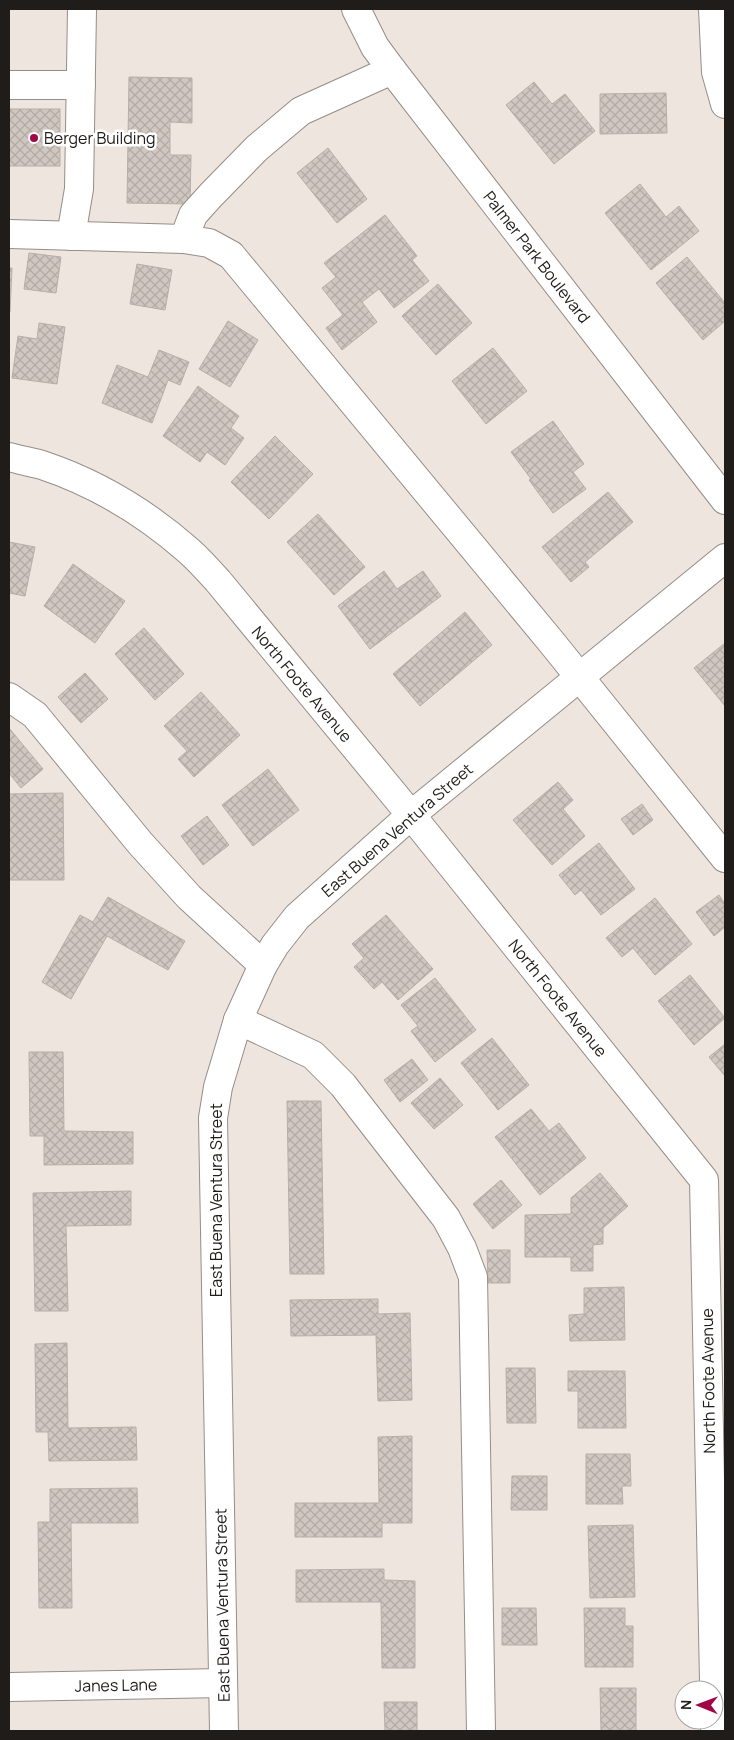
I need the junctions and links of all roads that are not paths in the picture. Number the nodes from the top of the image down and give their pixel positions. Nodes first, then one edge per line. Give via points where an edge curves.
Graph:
1 (82, 9) edge
2 (356, 9) edge
3 (713, 9) edge
4 (392, 70) junction
5 (9, 85) edge
6 (81, 85) junction
7 (725, 104) edge
8 (9, 234) edge
9 (71, 236) junction
10 (184, 239) junction
11 (9, 457) edge
12 (725, 500) edge
13 (725, 558) edge
14 (580, 677) junction
15 (9, 696) edge
16 (411, 815) junction
17 (725, 858) edge
18 (263, 965) junction
19 (238, 1020) junction
20 (223, 1683) junction
21 (9, 1687) edge
22 (224, 1731) edge
23 (481, 1731) edge
24 (715, 1731) edge

1 - 6 street
2 - 4 street, Palmer Park Boulevard via 375,47
3 - 7 street via 716,72
4 - 10 street via 300,111 257,148 211,195 194,215
4 - 12 street, Palmer Park Boulevard
5 - 6 street
6 - 9 street via 79,189
8 - 9 street
9 - 10 street
10 - 14 street via 210,243 231,255
11 - 16 street, North Foote Avenue via 41,464 79,479 156,525 190,552 218,581
13 - 14 street, East Buena Ventura Street
14 - 16 street, East Buena Ventura Street
14 - 17 street
15 - 18 street via 35,715 140,843 189,897
16 - 18 street, East Buena Ventura Street via 297,917
16 - 24 street, North Foote Avenue via 704,1180
18 - 19 street, East Buena Ventura Street
19 - 20 street, East Buena Ventura Street via 218,1087 213,1118
19 - 23 street via 313,1055 343,1085 446,1218 473,1277
20 - 21 street, Janes Lane
20 - 22 street, East Buena Ventura Street

